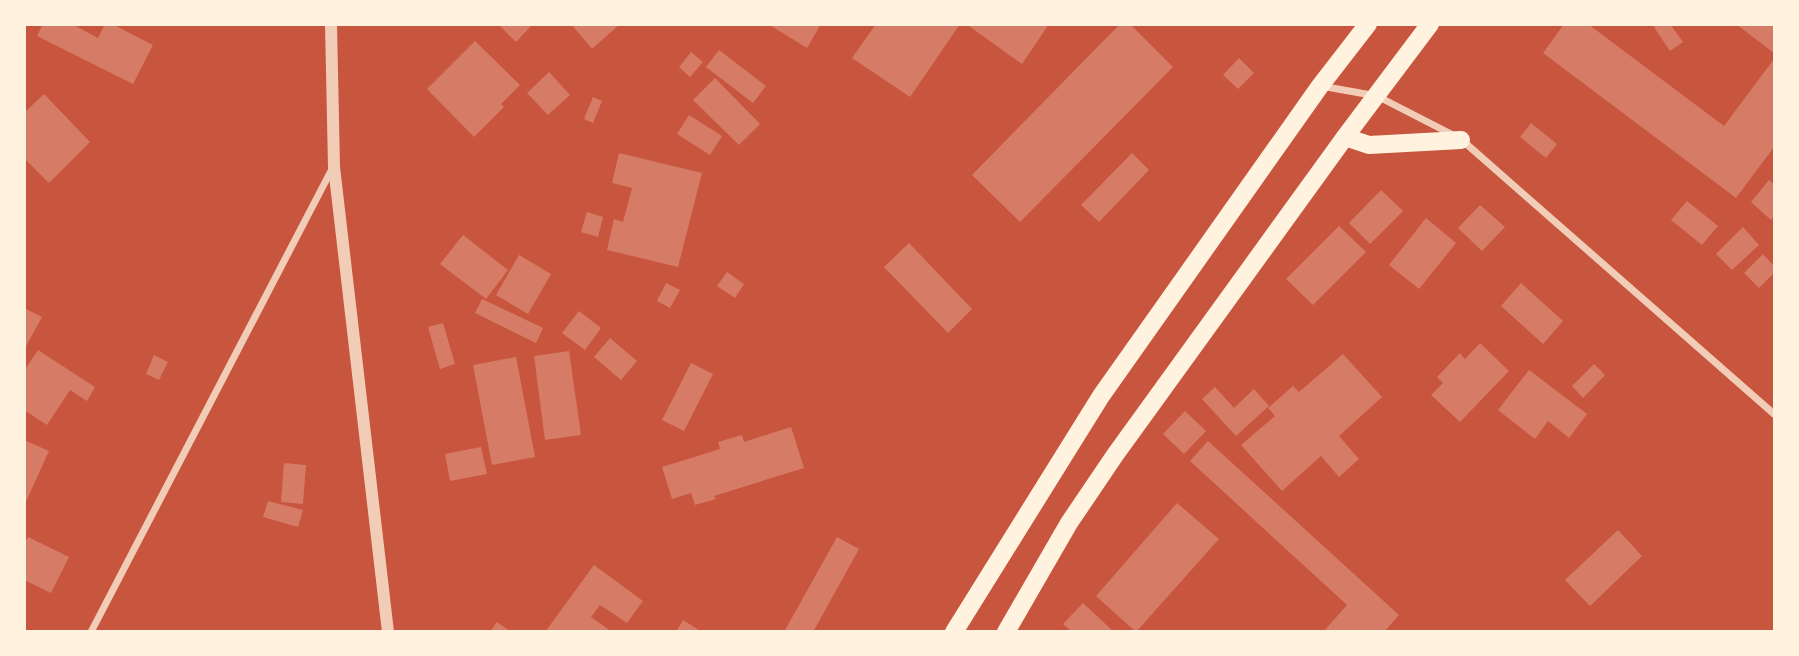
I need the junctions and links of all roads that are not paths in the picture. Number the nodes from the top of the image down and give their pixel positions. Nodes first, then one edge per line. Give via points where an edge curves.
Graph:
1 (331, 24) edge
2 (1368, 24) edge
3 (1430, 24) edge
4 (1320, 86) junction
5 (1377, 96) junction
6 (1345, 137) junction
7 (1461, 139) junction
8 (334, 167) junction
9 (1774, 414) edge
10 (91, 632) edge
11 (388, 632) edge
12 (954, 632) edge
13 (1006, 632) edge

1 - 8 street
2 - 4 main road
3 - 5 main road
4 - 5 street
4 - 12 main road via 1101,396
5 - 6 main road
5 - 7 street
6 - 7 main road via 1369,145
6 - 13 main road via 1115,455 1069,523
7 - 9 street
8 - 10 street
8 - 11 street

